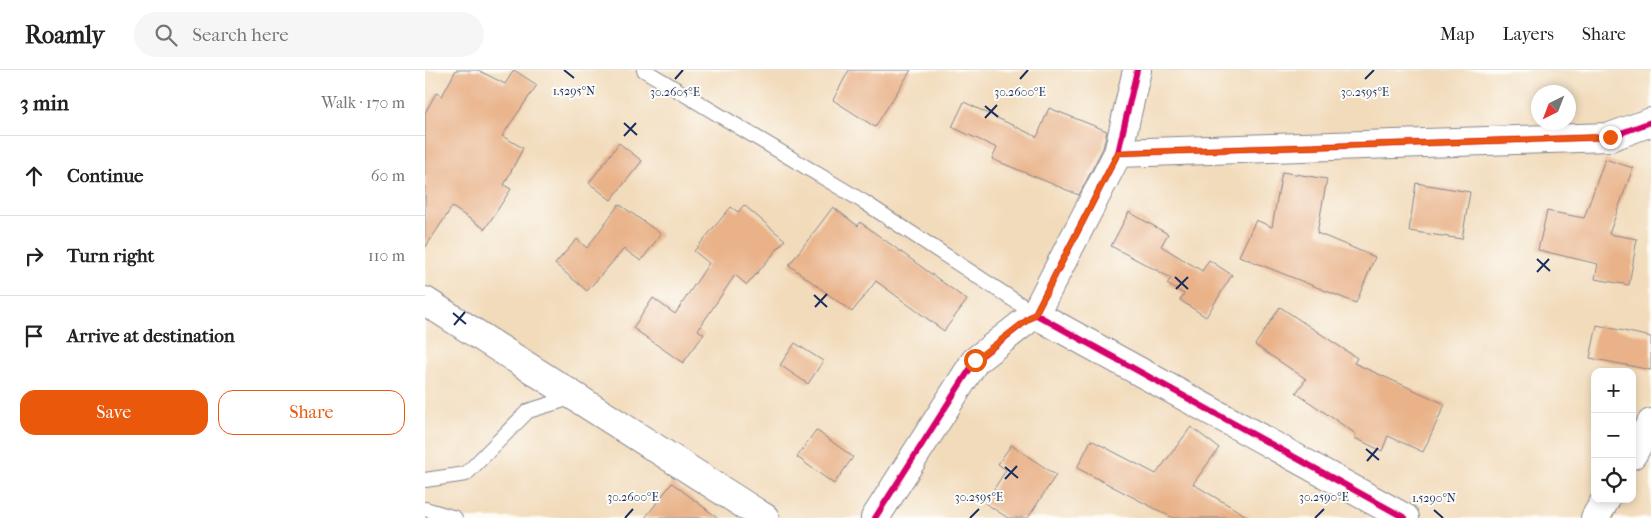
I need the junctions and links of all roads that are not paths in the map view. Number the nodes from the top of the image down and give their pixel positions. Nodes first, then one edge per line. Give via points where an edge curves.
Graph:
1 (644, 70) edge
2 (1137, 70) edge
3 (1651, 122) edge
4 (1118, 153) junction
5 (425, 301) edge
6 (1035, 314) junction
7 (574, 397) junction
8 (1651, 423) edge
9 (1636, 448) edge
10 (425, 480) edge
11 (1604, 503) edge
12 (425, 509) edge
13 (455, 518) edge
14 (765, 518) edge
15 (875, 518) edge
16 (1405, 518) edge
17 (1595, 518) edge

1 - 6 lane via 864,202
2 - 4 street
3 - 4 street via 1610,137
4 - 6 street
5 - 7 street
6 - 15 street via 975,360
6 - 16 street
7 - 10 lane via 528,411 466,474
7 - 14 street
8 - 9 street
11 - 17 street
12 - 13 lane

